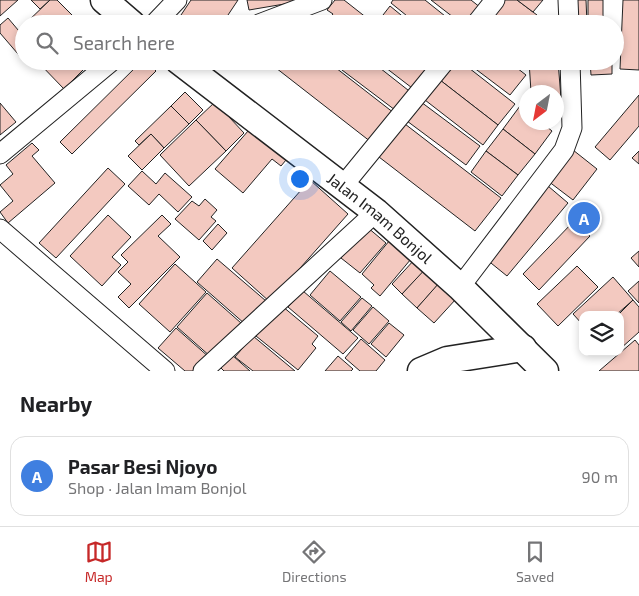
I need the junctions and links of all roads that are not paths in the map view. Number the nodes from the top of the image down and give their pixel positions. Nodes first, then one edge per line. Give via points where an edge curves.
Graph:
1 (104, 0) edge
2 (177, 0) edge
3 (322, 0) edge
4 (495, 0) edge
5 (568, 0) edge
6 (122, 15) edge
7 (163, 15) edge
8 (283, 15) edge
9 (483, 15) edge
10 (569, 15) edge
11 (101, 70) edge
12 (196, 70) edge
13 (438, 70) edge
14 (570, 70) edge
15 (0, 154) edge
16 (342, 187) junction
17 (376, 212) junction
18 (0, 229) edge
19 (460, 287) junction
20 (523, 348) junction
21 (165, 371) edge
22 (203, 371) edge
23 (421, 371) edge
24 (545, 371) edge

1 - 6 main road
2 - 7 street
3 - 8 street
4 - 9 street
5 - 10 street
11 - 15 street
12 - 16 main road, Jalan Imam Bonjol
13 - 16 street
14 - 19 street via 572,128 564,150
16 - 17 main road, Jalan Imam Bonjol
17 - 19 main road, Jalan Imam Bonjol
17 - 22 street
18 - 21 street
19 - 20 main road, Jalan Imam Bonjol
20 - 23 main road via 447,360
20 - 24 main road, Jalan Imam Bonjol

